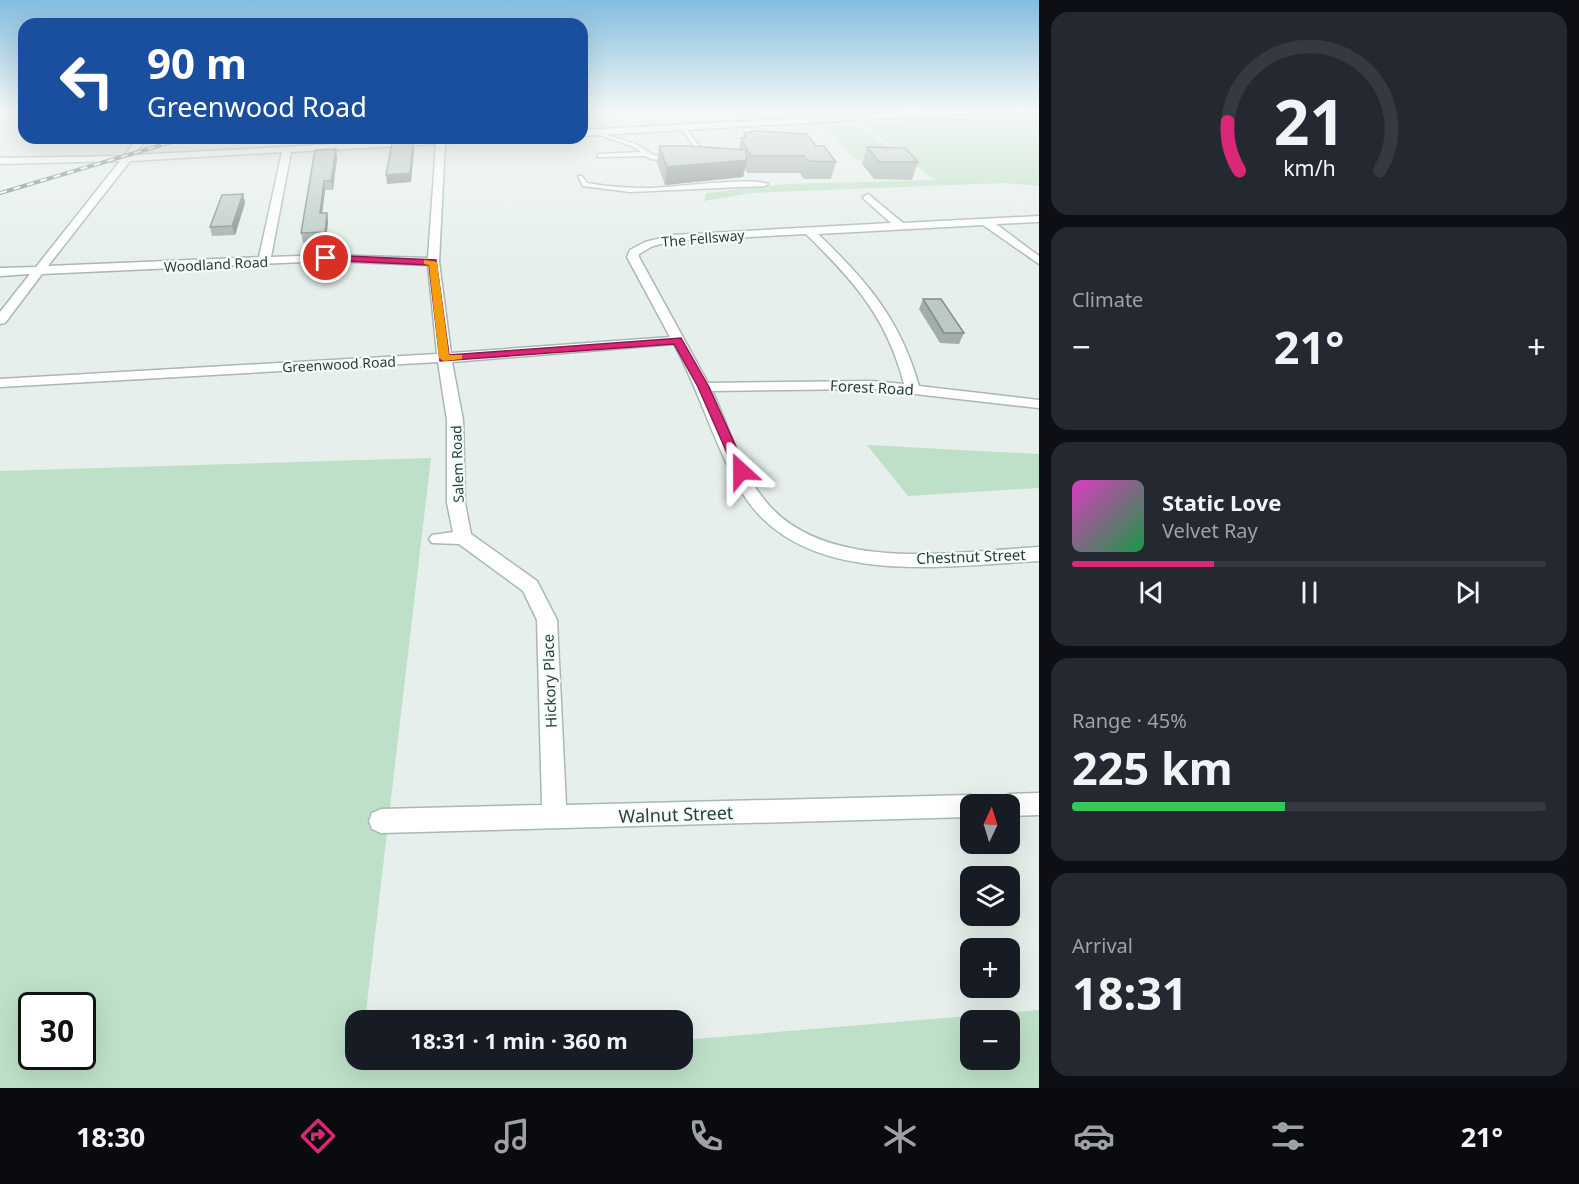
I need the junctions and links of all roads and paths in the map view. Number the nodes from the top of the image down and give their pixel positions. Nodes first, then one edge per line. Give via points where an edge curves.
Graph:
1 (125, 161) edge
2 (285, 161) edge
3 (440, 161) edge
4 (580, 177) dead end
5 (765, 184) dead end
6 (867, 197) dead end
7 (1039, 219) edge
8 (984, 221) junction
9 (898, 225) junction
10 (808, 230) junction
11 (264, 261) junction
12 (1039, 261) edge
13 (433, 262) junction
14 (39, 271) junction
15 (0, 272) edge
16 (0, 320) edge
17 (677, 340) junction
18 (444, 358) junction
19 (0, 383) edge
20 (704, 387) junction
21 (912, 388) junction
22 (1039, 404) edge
23 (464, 537) junction
24 (438, 539) dead end
25 (1039, 554) edge
26 (904, 559) joint
27 (1039, 804) edge
28 (1020, 805) edge
29 (960, 806) edge
30 (554, 818) junction
31 (381, 821) dead end

1 - 14 street
2 - 11 street
3 - 13 street, Salem Road
4 - 5 lane via 585,185 617,189
6 - 9 street
7 - 8 street, The Fellsway
8 - 9 street, The Fellsway
8 - 12 street
9 - 10 street, The Fellsway
10 - 17 street, The Fellsway via 674,238 649,243 634,252 649,290
10 - 21 street via 857,280 885,316
11 - 13 street, Woodland Road via 352,258
11 - 14 street, Woodland Road
13 - 18 street, Salem Road
14 - 15 street, Woodland Road
14 - 16 street
17 - 18 street, Greenwood Road
17 - 20 street, The Fellsway
18 - 19 street, Greenwood Road
18 - 23 street, Salem Road via 455,420 456,503
20 - 21 street, Forest Road via 822,384
20 - 26 street, The Fellsway via 750,492 774,521 826,549 876,559
21 - 22 street, Forest Road
23 - 24 street
23 - 30 street, Hickory Place via 530,586 547,620
25 - 26 street, Chestnut Street
27 - 28 street
29 - 30 street, Walnut Street
30 - 31 street, Walnut Street

